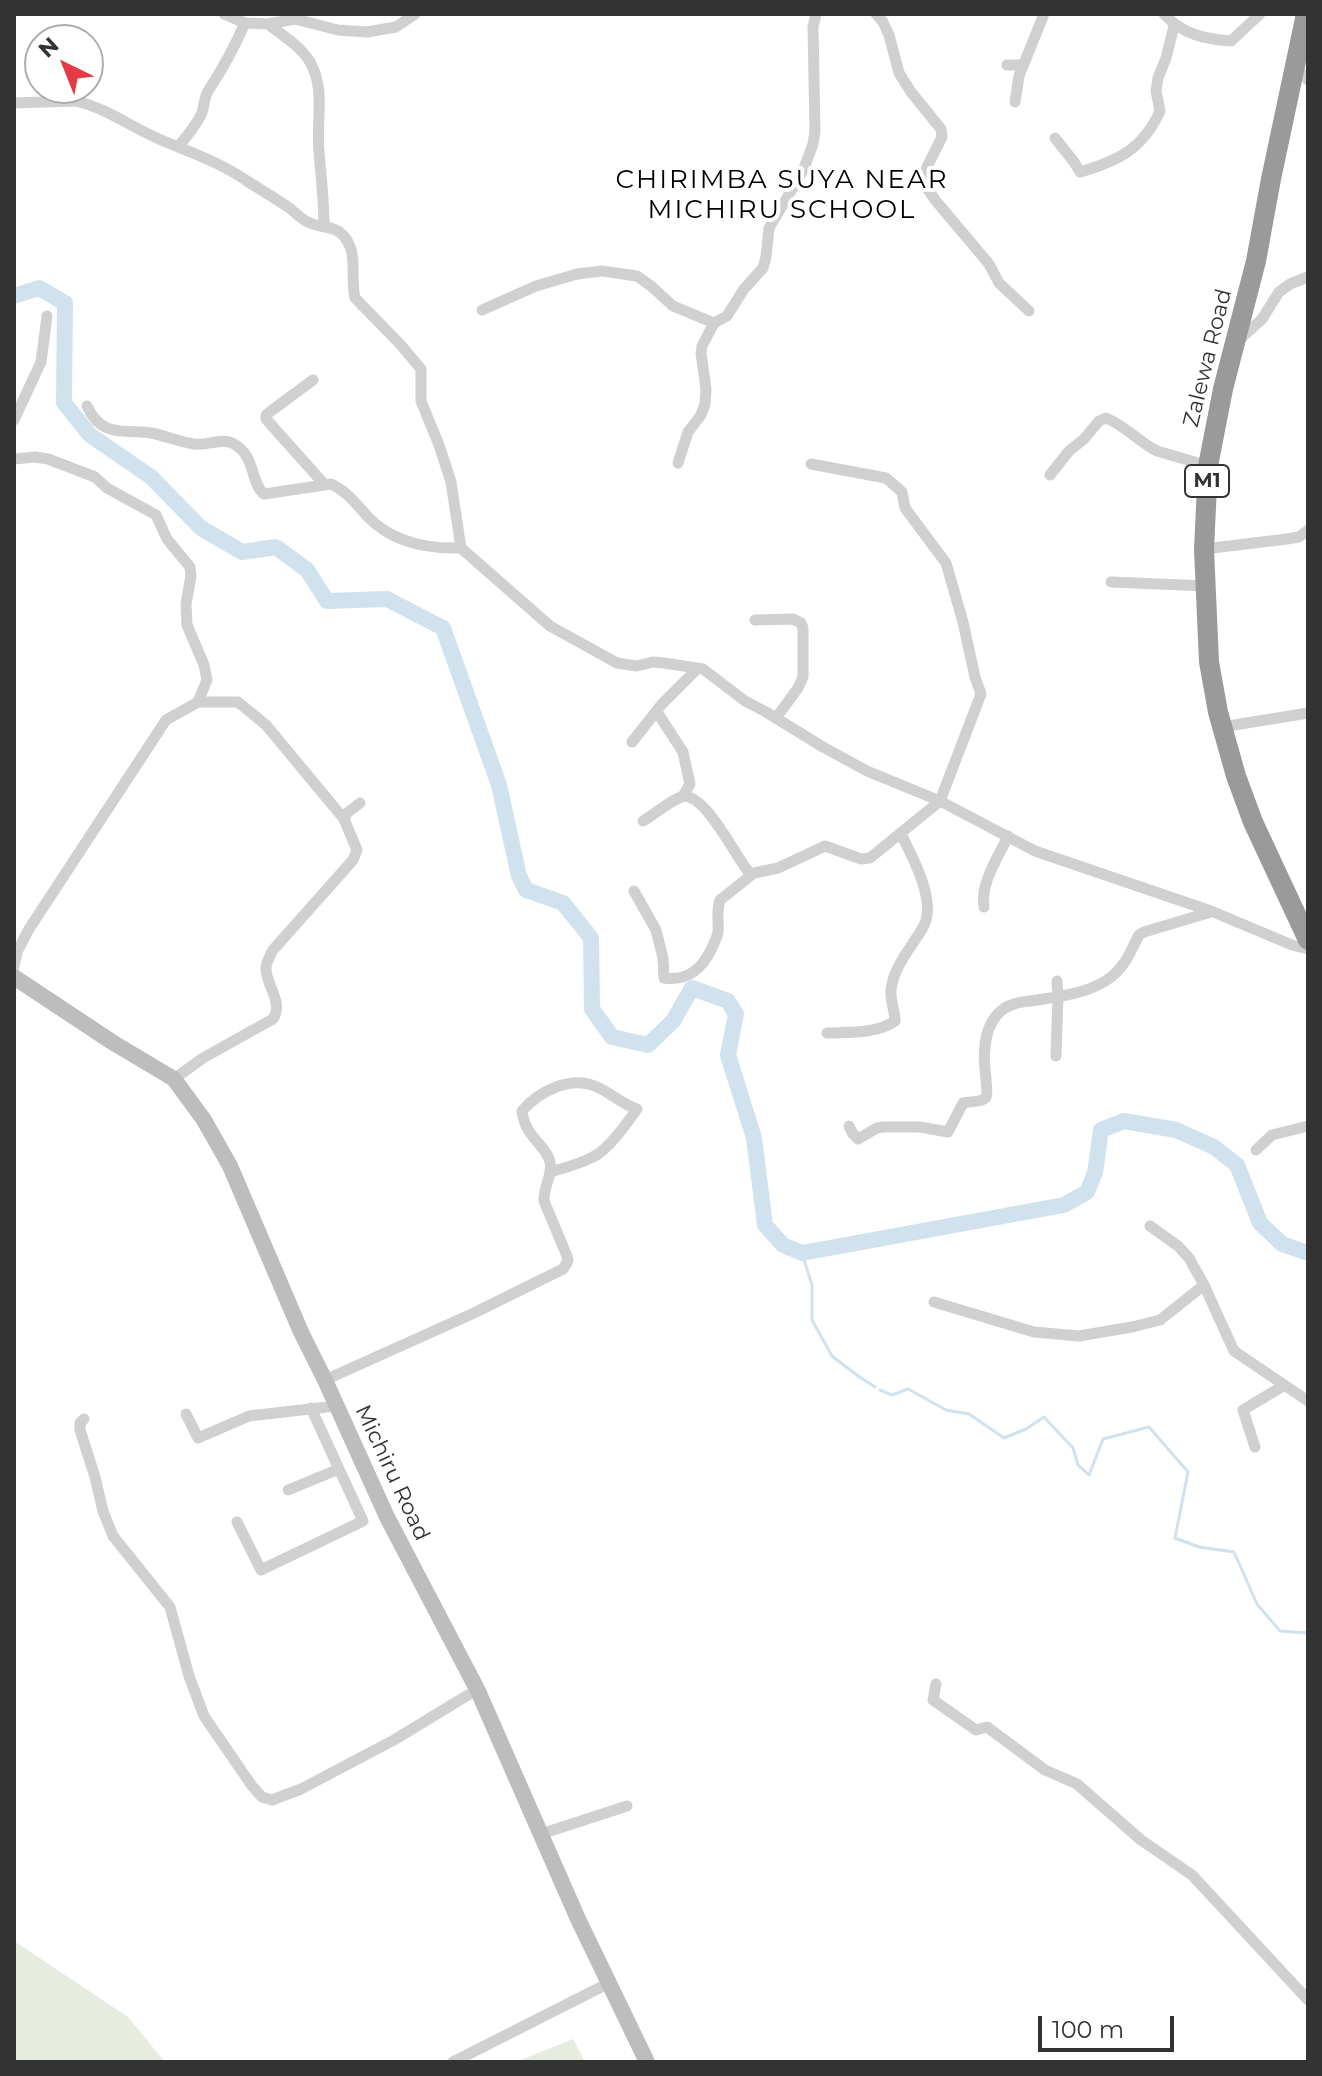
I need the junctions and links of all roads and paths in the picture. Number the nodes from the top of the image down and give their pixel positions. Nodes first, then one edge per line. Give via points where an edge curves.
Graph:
1 (224, 14) edge
2 (415, 14) edge
3 (816, 14) edge
4 (876, 14) edge
5 (1044, 14) edge
6 (1164, 14) edge
7 (1260, 14) edge
8 (1305, 22) edge
9 (245, 23) junction
10 (268, 24) junction
11 (1174, 26) junction
12 (1007, 65) dead end
13 (1023, 65) junction
14 (1302, 73) edge
15 (1015, 102) dead end
16 (14, 103) edge
17 (1055, 138) dead end
18 (178, 147) junction
19 (324, 226) junction
20 (1308, 277) edge
21 (482, 310) dead end
22 (1029, 311) dead end
23 (47, 316) dead end
24 (714, 323) junction
25 (1237, 341) junction
26 (313, 380) dead end
27 (87, 406) dead end
28 (14, 420) edge
29 (14, 459) edge
30 (678, 463) dead end
31 (811, 464) dead end
32 (1208, 466) junction
33 (1050, 475) dead end
34 (324, 484) junction
35 (1308, 530) edge
36 (461, 548) junction
37 (1204, 549) junction
38 (1111, 582) dead end
39 (1206, 586) junction
40 (755, 620) dead end
41 (698, 668) junction
42 (198, 702) junction
43 (657, 712) junction
44 (1308, 713) edge
45 (776, 718) junction
46 (1222, 727) junction
47 (632, 742) dead end
48 (683, 796) junction
49 (940, 801) junction
50 (360, 803) dead end
51 (344, 819) junction
52 (643, 821) dead end
53 (901, 834) junction
54 (1008, 836) junction
55 (751, 875) junction
56 (634, 891) dead end
57 (984, 907) dead end
58 (1211, 911) junction
59 (1308, 940) edge
60 (1308, 949) edge
61 (14, 967) edge
62 (14, 977) edge
63 (1057, 981) dead end
64 (1058, 997) junction
65 (827, 1033) dead end
66 (1056, 1056) dead end
67 (174, 1079) junction
68 (849, 1126) dead end
69 (1308, 1126) edge
70 (1256, 1150) dead end
71 (550, 1172) junction
72 (1150, 1226) dead end
73 (1204, 1285) junction
74 (934, 1302) dead end
75 (325, 1380) junction
76 (1283, 1386) junction
77 (1308, 1401) edge
78 (336, 1406) junction
79 (311, 1408) junction
80 (186, 1414) dead end
81 (84, 1419) dead end
82 (1255, 1447) dead end
83 (339, 1469) junction
84 (288, 1490) dead end
85 (237, 1522) dead end
86 (936, 1684) dead end
87 (478, 1691) junction
88 (627, 1806) dead end
89 (541, 1834) junction
90 (609, 1983) junction
91 (1308, 2000) edge
92 (453, 2062) edge
93 (647, 2062) edge

1 - 9 street
2 - 10 street via 396,27 374,32 295,19
3 - 24 street via 815,131 809,157 769,228 763,268 727,316
4 - 22 street via 889,35 899,73 941,129 926,169 927,188 999,283
5 - 13 street
6 - 11 street
7 - 11 street via 1231,41 1201,38
8 - 14 highway, Zalewa Road / M1
9 - 10 street
9 - 18 street via 206,93 203,112
10 - 19 street via 312,64 320,100
11 - 17 street via 1158,78 1160,111 1137,146 1080,172
12 - 13 street
13 - 15 street
14 - 25 highway, Zalewa Road / M1
16 - 18 street via 85,103
18 - 19 street via 235,173 308,222
19 - 36 street via 338,231 349,245 355,298 421,369 421,401 451,482
20 - 25 street via 1279,292 1262,319
21 - 24 street via 536,286 602,271 637,276 673,306
23 - 28 street via 41,362
24 - 30 street via 701,353 705,404
25 - 32 highway, Zalewa Road / M1
26 - 34 street via 266,419
27 - 34 street via 108,429 195,444 232,443 252,466 264,494
29 - 42 street via 35,457 71,467 156,515 190,567 187,625 207,680
31 - 49 street via 892,482 902,492 909,515 946,563 981,694
32 - 33 street via 1157,451 1106,418
32 - 37 highway, Zalewa Road / M1
34 - 36 street via 337,486 393,537
35 - 37 street via 1299,537
36 - 41 street via 550,626 617,663
37 - 39 highway, Zalewa Road / M1
38 - 39 street
39 - 46 highway, Zalewa Road / M1 via 1209,662
40 - 45 street via 793,619 803,628 802,681
41 - 43 street
41 - 45 street
42 - 51 street via 238,702 266,725
42 - 61 street via 166,720 29,929
43 - 47 street
43 - 48 street via 683,752 690,784
44 - 46 street
45 - 49 street via 867,771
46 - 59 highway, Zalewa Road / M1 via 1253,822
48 - 52 street
48 - 55 street via 700,803
49 - 53 street
49 - 54 street
50 - 51 street
51 - 67 street via 356,855 267,963 277,1013
53 - 55 street via 866,859 825,846
53 - 65 street via 922,883 927,912 892,984 895,1021 861,1032
54 - 57 street via 984,886
54 - 58 street via 1049,857
55 - 56 street via 718,904 718,933 705,963 684,977 668,979 663,974 656,930
58 - 60 street
58 - 64 street via 1144,932 1108,980
62 - 67 street, Michiru Road
63 - 64 street
64 - 66 street
64 - 68 street via 1013,1004 994,1019 984,1052 986,1097 963,1103 950,1131 883,1127 858,1139
67 - 75 street, Michiru Road via 230,1166
69 - 70 street via 1272,1135
71 - 71 street via 549,1157 523,1122 522,1111 534,1098 579,1083 637,1109 594,1157
71 - 75 street via 544,1201 567,1256 563,1269
72 - 73 street via 1183,1252
73 - 74 street via 1160,1320 1079,1336 1034,1332
73 - 76 street via 1234,1351
75 - 78 street, Michiru Road
76 - 77 street
76 - 82 street via 1243,1410
78 - 79 street
78 - 87 street, Michiru Road
79 - 80 street via 249,1416 198,1438
79 - 83 street
81 - 87 street via 80,1430 113,1536 170,1607 204,1716 262,1797 272,1800 301,1789
83 - 84 street
83 - 85 street via 363,1521 261,1570
86 - 91 street via 936,1704 976,1730 987,1727 1045,1770 1077,1784 1141,1840 1192,1875
87 - 89 street, Michiru Road
88 - 89 street
89 - 90 street, Michiru Road
90 - 92 street
90 - 93 street, Michiru Road

